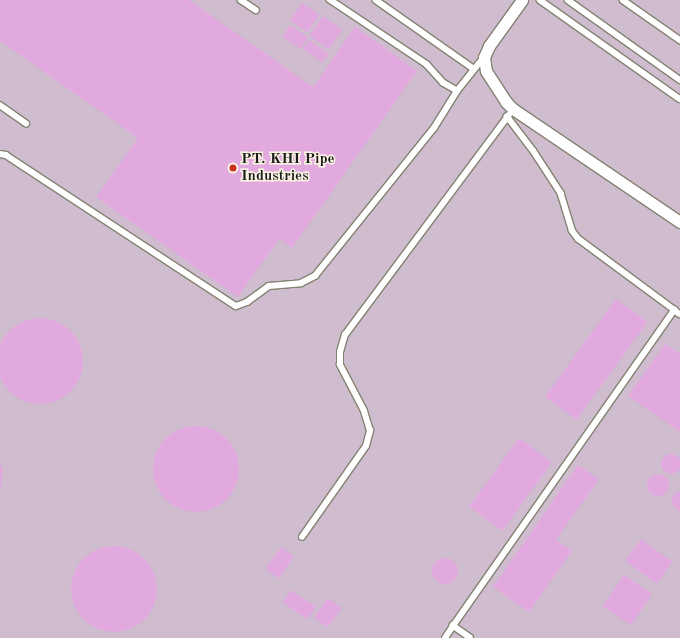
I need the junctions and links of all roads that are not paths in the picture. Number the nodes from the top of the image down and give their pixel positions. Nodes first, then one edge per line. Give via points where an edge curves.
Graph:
1 (241, 0) edge
2 (330, 0) edge
3 (376, 0) edge
4 (522, 0) edge
5 (540, 0) edge
6 (568, 0) edge
7 (623, 0) edge
8 (256, 10) dead end
9 (680, 40) edge
10 (484, 57) junction
11 (474, 69) junction
12 (680, 80) edge
13 (457, 91) junction
14 (680, 99) edge
15 (0, 105) edge
16 (510, 113) junction
17 (26, 123) dead end
18 (0, 154) edge
19 (680, 222) edge
20 (674, 310) junction
21 (680, 314) edge
22 (302, 538) dead end
23 (453, 626) junction
24 (445, 638) edge
25 (470, 638) edge

1 - 8 lane
2 - 13 lane via 428,65 443,83
3 - 11 lane
4 - 10 street via 488,46
5 - 14 lane
6 - 12 lane
7 - 9 lane
10 - 11 lane
10 - 16 street via 486,71
11 - 13 lane
13 - 18 lane via 434,128 315,276 301,283 269,286 242,305 236,306 6,155
15 - 17 lane
16 - 19 street
16 - 20 lane via 561,194 572,231 578,240
16 - 22 lane via 346,335 340,352 340,365 364,411 370,431 366,446
20 - 21 lane
20 - 23 lane
23 - 24 lane
23 - 25 lane

